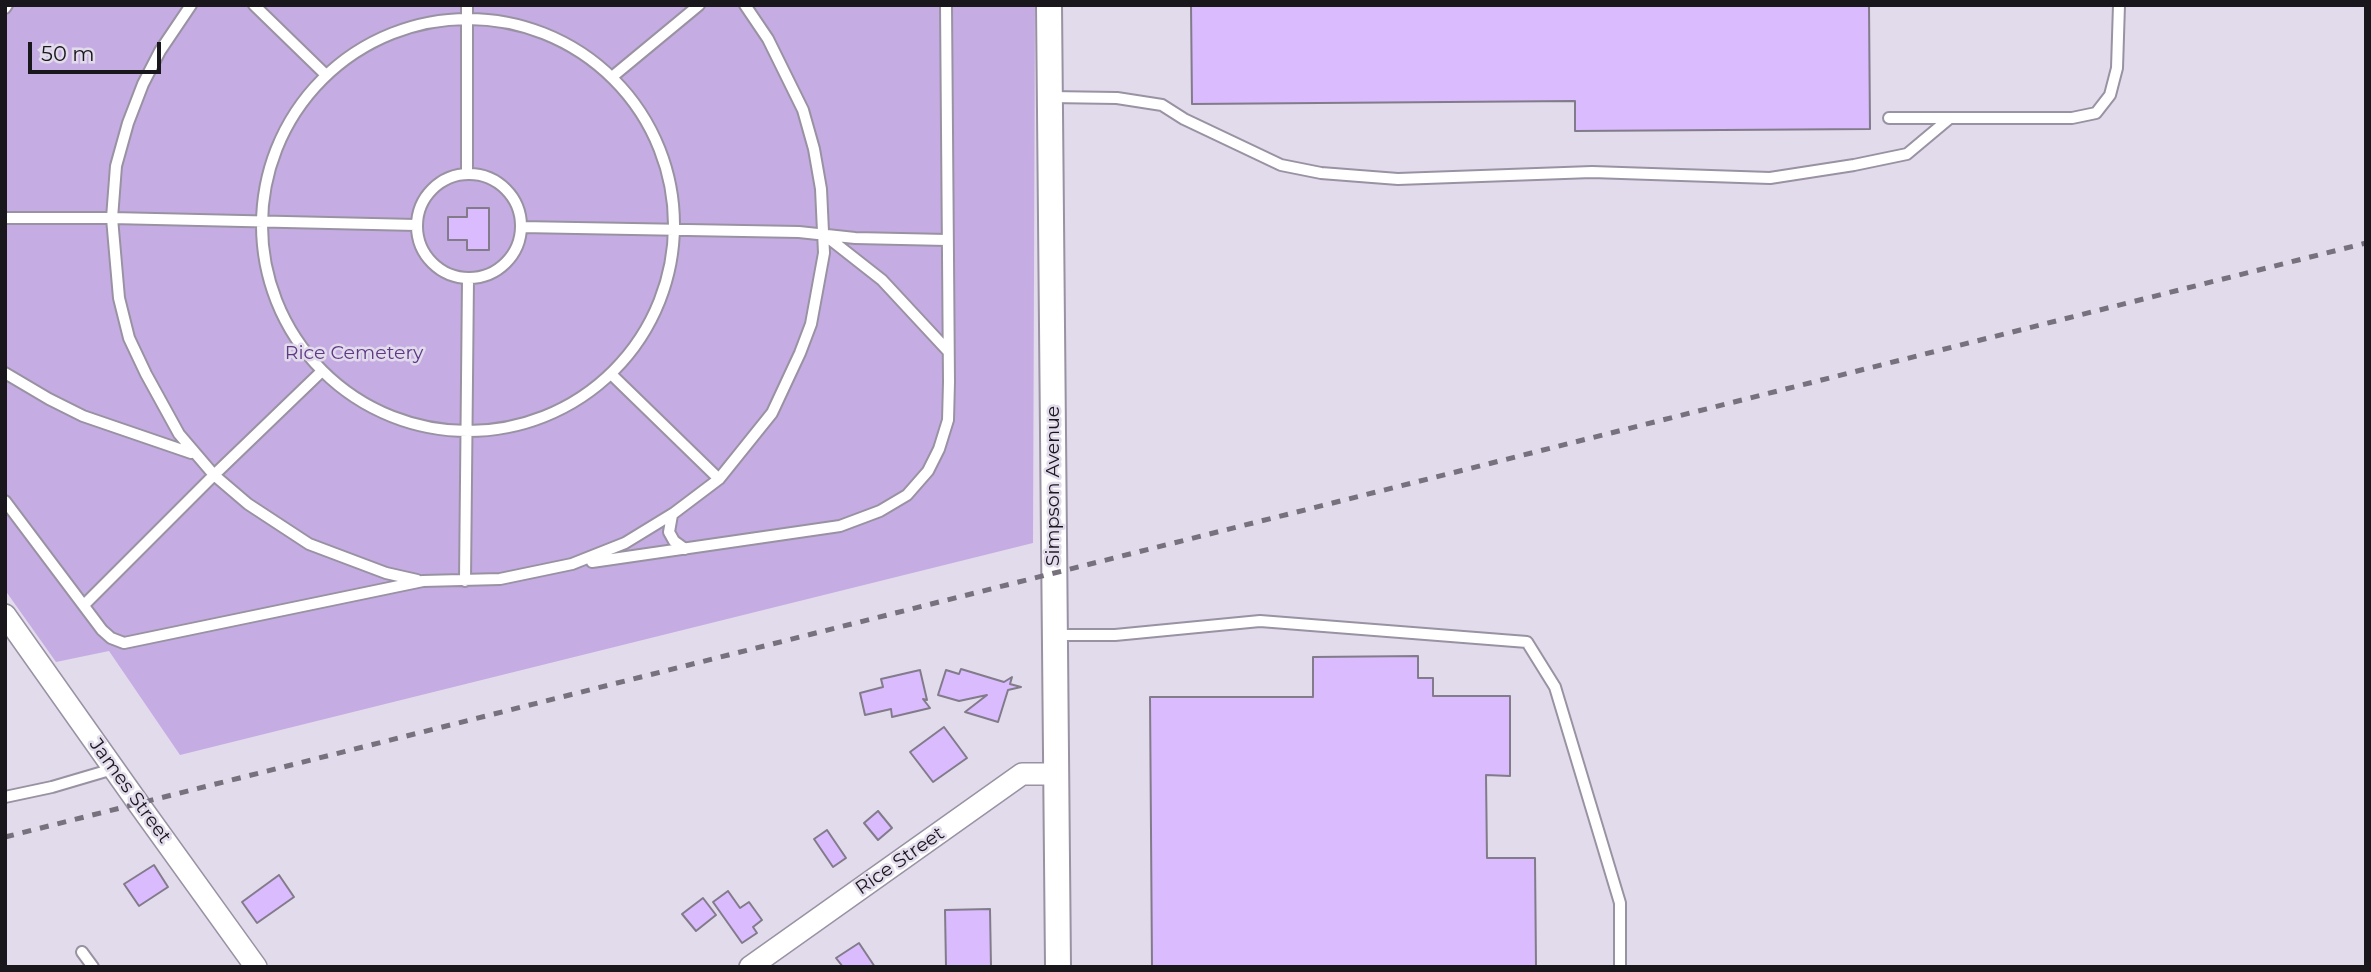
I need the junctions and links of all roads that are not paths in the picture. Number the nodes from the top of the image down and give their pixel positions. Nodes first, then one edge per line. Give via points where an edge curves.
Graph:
1 (191, 5) edge
2 (254, 5) edge
3 (467, 5) edge
4 (699, 5) edge
5 (745, 5) edge
6 (946, 5) edge
7 (1049, 5) edge
8 (2119, 5) edge
9 (467, 18) junction
10 (326, 75) junction
11 (612, 77) junction
12 (1050, 97) junction
13 (1889, 118) dead end
14 (1950, 118) junction
15 (467, 174) junction
16 (5, 218) edge
17 (112, 218) junction
18 (261, 222) junction
19 (416, 225) junction
20 (521, 227) junction
21 (673, 230) junction
22 (825, 235) junction
23 (947, 240) junction
24 (468, 279) junction
25 (948, 351) junction
26 (322, 371) junction
27 (5, 373) edge
28 (611, 374) junction
29 (466, 432) junction
30 (193, 453) junction
31 (214, 475) junction
32 (719, 479) junction
33 (5, 501) edge
34 (672, 515) junction
35 (685, 549) junction
36 (572, 564) junction
37 (424, 581) junction
38 (465, 581) junction
39 (84, 605) junction
40 (5, 615) edge
41 (1055, 635) junction
42 (113, 769) junction
43 (1055, 774) junction
44 (5, 797) edge
45 (82, 952) dead end
46 (93, 967) edge
47 (256, 967) edge
48 (750, 967) edge
49 (1058, 967) edge
50 (1620, 967) edge

1 - 17 lane via 160,51 128,123 116,166
2 - 10 lane
3 - 9 lane
4 - 11 lane
5 - 22 lane via 803,110 814,149
6 - 23 lane
7 - 12 street, Simpson Avenue
8 - 14 lane via 2117,68 2110,95 2096,113 2072,118
9 - 10 lane via 401,29 367,44
9 - 11 lane via 511,23 541,33 592,60
9 - 15 lane
10 - 18 lane via 292,120 279,147
11 - 21 lane via 638,108 662,156
12 - 14 lane via 1117,98 1162,105 1281,165 1398,179 1592,172 1770,178 1907,154
12 - 41 street, Simpson Avenue
13 - 14 lane
15 - 19 lane via 431,189
15 - 20 lane via 499,183 519,210
16 - 17 lane
17 - 18 lane
17 - 30 lane via 119,298 129,338 178,434
18 - 19 lane
18 - 26 lane via 270,282 296,338
19 - 24 lane via 425,256 451,276
20 - 21 lane
20 - 24 lane via 511,258 499,269
21 - 22 lane
21 - 28 lane via 663,293 652,320
22 - 23 lane
22 - 25 lane via 882,280
22 - 32 lane via 820,284 800,354 772,413
23 - 25 lane
24 - 29 lane
25 - 35 lane via 948,420 928,471 907,495 840,526
26 - 29 lane via 389,418
26 - 31 lane
27 - 30 lane via 83,416
28 - 29 lane via 585,396 536,421
28 - 32 lane
29 - 38 lane
30 - 31 lane
31 - 37 lane via 309,544 386,573
31 - 39 lane
32 - 34 lane
33 - 39 lane
34 - 35 lane via 669,532
34 - 36 lane via 625,543
35 - 36 lane
36 - 38 lane via 500,579
37 - 38 lane
37 - 39 lane via 124,643 102,630
40 - 42 street, James Street
41 - 43 street, Simpson Avenue
41 - 50 lane via 1115,635 1260,621 1527,642 1555,687 1620,903
42 - 44 lane
42 - 47 street, James Street
43 - 48 street, Rice Street via 1022,774
43 - 49 street, Simpson Avenue
45 - 46 lane

